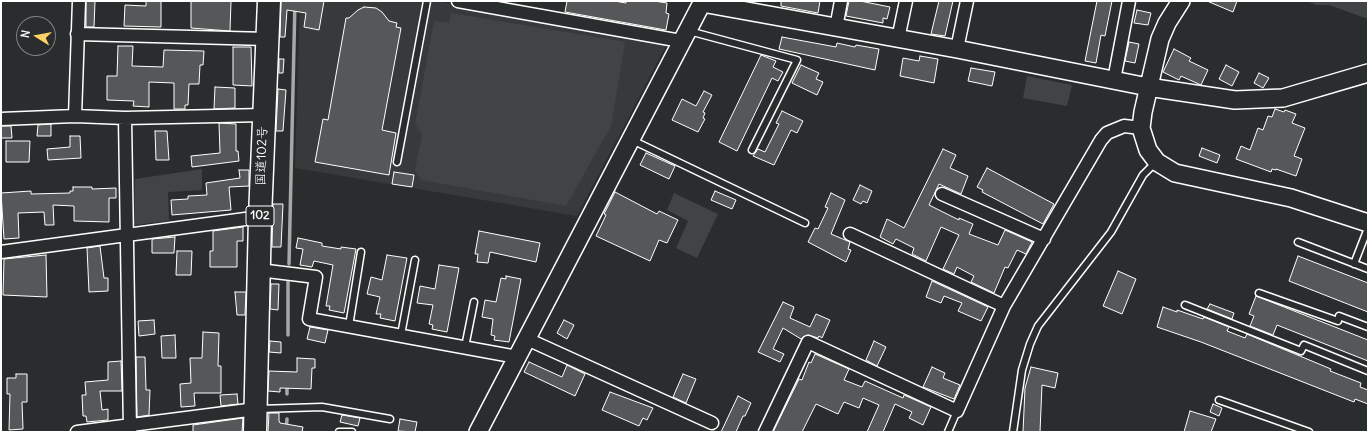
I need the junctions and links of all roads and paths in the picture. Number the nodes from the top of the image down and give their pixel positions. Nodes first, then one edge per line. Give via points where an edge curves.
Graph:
1 (78, 1) edge
2 (269, 1) edge
3 (427, 1) edge
4 (458, 1) edge
5 (841, 1) edge
6 (906, 1) edge
7 (967, 1) edge
8 (1129, 1) edge
9 (1181, 1) edge
10 (698, 2) edge
11 (836, 28) junction
12 (77, 34) junction
13 (684, 35) junction
14 (267, 39) junction
15 (898, 39) junction
16 (957, 49) junction
17 (1368, 73) edge
18 (1114, 80) junction
19 (1148, 87) junction
20 (75, 116) junction
21 (264, 116) junction
22 (125, 118) junction
23 (1, 119) edge
24 (1141, 128) junction
25 (631, 139) junction
26 (752, 150) dead end
27 (397, 162) dead end
28 (1157, 162) junction
29 (942, 194) dead end
30 (260, 217) junction
31 (805, 223) dead end
32 (1368, 223) edge
33 (1368, 228) edge
34 (850, 234) dead end
35 (128, 235) junction
36 (1044, 239) junction
37 (1298, 242) dead end
38 (1, 252) edge
39 (361, 252) dead end
40 (415, 260) dead end
41 (1354, 264) junction
42 (1368, 269) edge
43 (259, 270) junction
44 (1259, 293) dead end
45 (474, 302) dead end
46 (1004, 306) junction
47 (1185, 306) dead end
48 (348, 326) junction
49 (1368, 327) edge
50 (401, 335) junction
51 (527, 339) junction
52 (465, 346) junction
53 (518, 357) junction
54 (1368, 371) edge
55 (1219, 400) dead end
56 (256, 409) junction
57 (957, 411) junction
58 (390, 419) dead end
59 (712, 423) dead end
60 (130, 428) edge
61 (77, 432) edge
62 (255, 432) edge
63 (339, 432) edge
64 (352, 432) edge
65 (478, 432) edge
66 (765, 432) edge
67 (948, 432) edge
68 (1013, 432) edge
69 (1309, 432) edge

1 - 12 street
2 - 14 highway, 国道102号 / 102
3 - 27 lane
4 - 13 street
5 - 11 street
6 - 15 street
7 - 16 street
8 - 18 street
9 - 19 street via 1160,39
10 - 11 street
10 - 13 street
11 - 15 street
12 - 14 street
12 - 20 street
13 - 25 street
13 - 26 lane via 797,60
14 - 21 highway, 国道102号 / 102
15 - 16 street
16 - 18 street
17 - 19 street via 1269,100 1235,100
18 - 19 street
19 - 24 street
20 - 22 street
20 - 23 street
21 - 22 street
21 - 30 highway, 国道102号 / 102
22 - 35 street
24 - 28 street via 1148,150
24 - 36 street via 1124,126 1107,133
25 - 31 lane
25 - 51 street
28 - 32 street via 1175,173 1291,198
28 - 68 lane via 1143,175 1112,232 1038,326 1022,370
29 - 36 street
30 - 35 street
30 - 43 highway, 国道102号 / 102
33 - 41 lane
34 - 46 street
35 - 38 street
35 - 60 street
36 - 46 street
37 - 41 lane
39 - 48 lane
40 - 50 lane
41 - 42 lane
43 - 48 street via 316,277 309,318
43 - 56 highway, 国道102号 / 102
44 - 49 lane via 1338,321 1340,316
45 - 52 lane
46 - 57 street
47 - 54 lane via 1301,351 1304,345
48 - 50 street
50 - 52 street
51 - 53 street
51 - 59 street
52 - 53 street
53 - 65 street
55 - 69 lane
56 - 58 lane via 322,406
56 - 60 street
56 - 62 highway, 国道102号 / 102
57 - 66 street via 808,342
57 - 67 lane
60 - 61 street
63 - 64 lane

